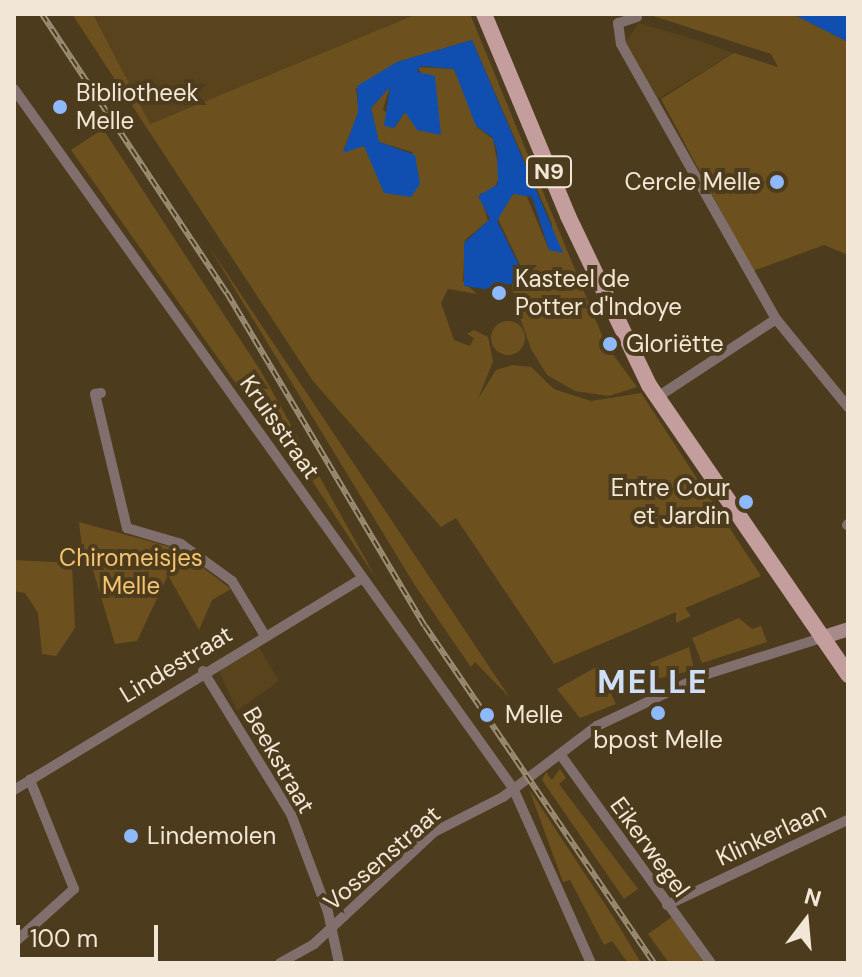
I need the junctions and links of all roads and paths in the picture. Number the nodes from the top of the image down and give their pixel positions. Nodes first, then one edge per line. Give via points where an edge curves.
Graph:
1 (484, 14) edge
2 (637, 17) dead end
3 (14, 89) edge
4 (776, 319) junction
5 (623, 327) junction
6 (665, 392) junction
7 (101, 393) dead end
8 (848, 407) edge
9 (685, 436) junction
10 (362, 578) junction
11 (848, 629) edge
12 (264, 634) junction
13 (821, 638) junction
14 (203, 671) junction
15 (848, 675) edge
16 (560, 754) junction
17 (30, 780) junction
18 (513, 788) junction
19 (14, 790) edge
20 (848, 820) edge
21 (667, 905) junction
22 (330, 930) junction
23 (14, 943) edge
24 (280, 963) edge
25 (339, 963) edge
26 (591, 963) edge
27 (711, 963) edge

1 - 5 main road, N9 via 568,216
2 - 4 street via 618,23 621,44
3 - 10 street, Kruisstraat
4 - 6 street
4 - 8 street
5 - 6 main road, N9
5 - 9 main road, N9 via 649,385
6 - 9 main road, N9
7 - 12 street via 95,394 127,528 181,544 232,581
9 - 13 main road, N9
10 - 12 street, Lindestraat
10 - 18 street, Kruisstraat
11 - 13 main road
12 - 14 street, Lindestraat
13 - 15 main road, N9
13 - 16 street via 704,675 579,739
14 - 17 street, Lindestraat
14 - 22 street, Beekstraat via 291,814
16 - 18 street, Vossenstraat
16 - 21 street, Eikerwegel
17 - 19 street, Lindestraat
17 - 23 street via 74,889
18 - 22 street, Vossenstraat via 434,832
18 - 26 street, Kruisstraat
20 - 21 street, Klinkerlaan
21 - 27 street, Eikerwegel
22 - 24 street, Vossenstraat
22 - 25 street, Beekstraat

